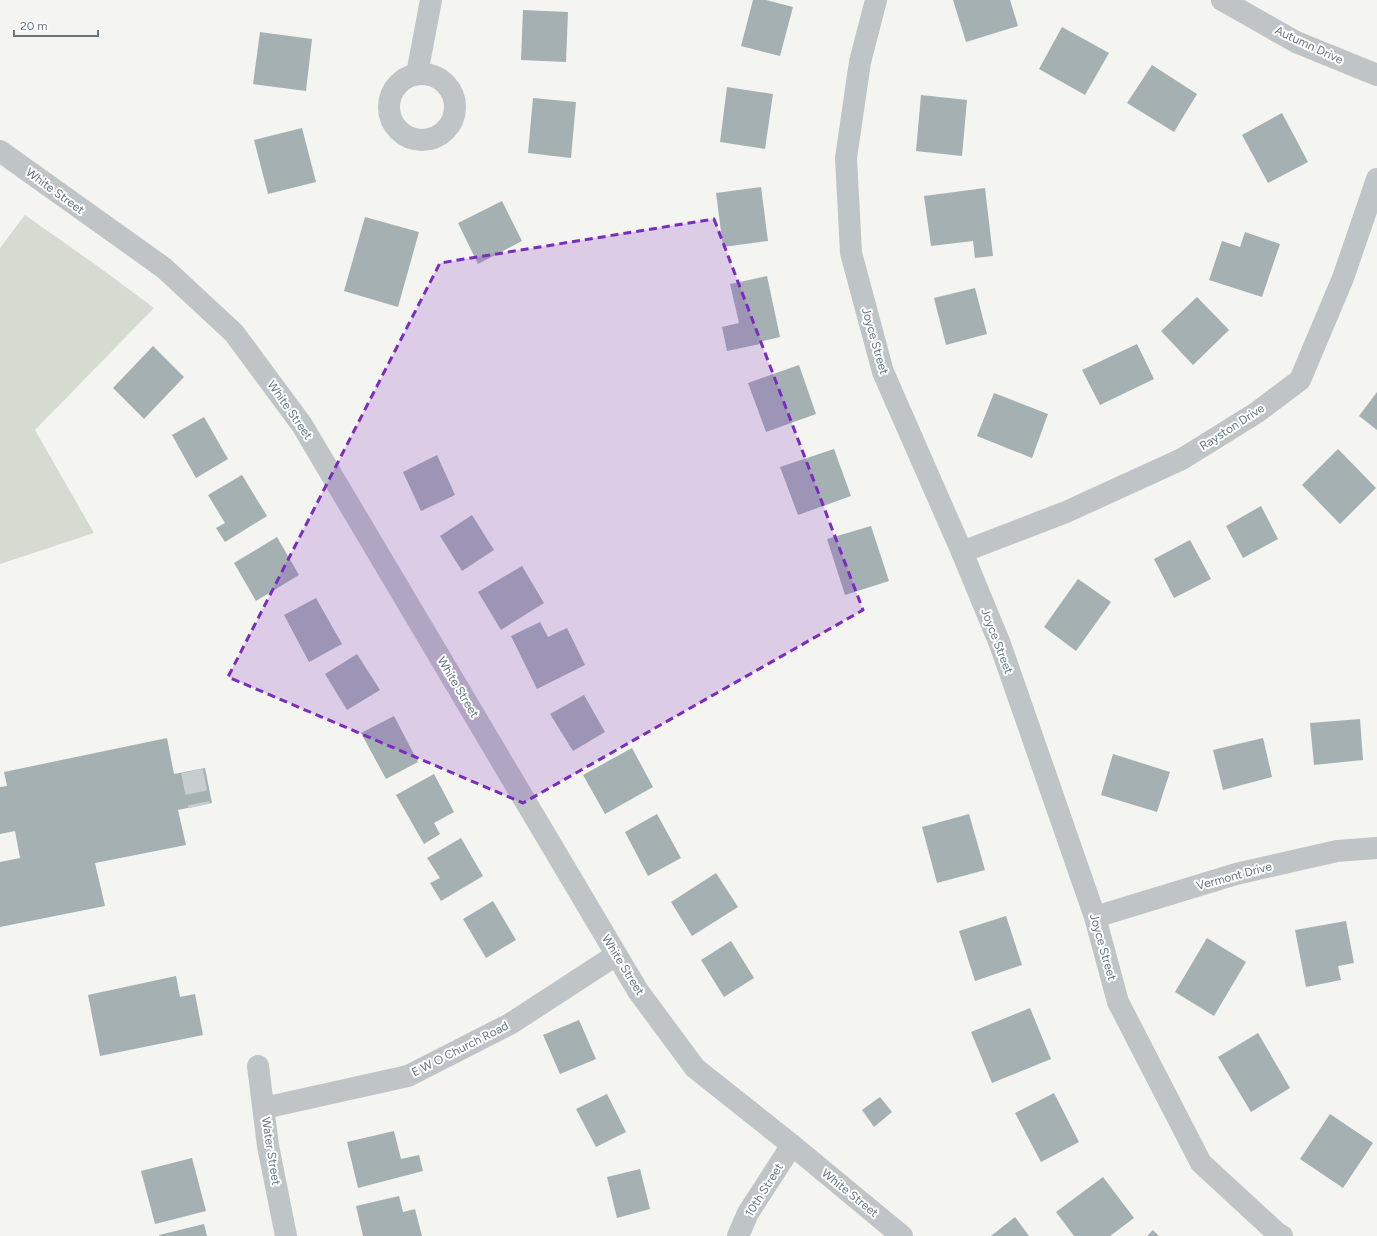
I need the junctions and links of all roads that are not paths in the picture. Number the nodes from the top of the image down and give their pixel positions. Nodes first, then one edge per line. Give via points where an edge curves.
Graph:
1 (431, 0) edge
2 (876, 0) edge
3 (1222, 0) edge
4 (417, 74) dead end
5 (1377, 75) edge
6 (0, 151) edge
7 (1377, 179) edge
8 (962, 552) junction
9 (1377, 848) edge
10 (1095, 917) junction
11 (616, 955) junction
12 (258, 1066) dead end
13 (264, 1108) junction
14 (792, 1145) junction
15 (286, 1236) edge
16 (738, 1236) edge
17 (902, 1236) edge
18 (1282, 1236) edge

1 - 4 street
2 - 8 street, Joyce Street via 860,62 846,158 851,253 883,372
3 - 5 street, Autumn Drive via 1296,42
6 - 11 street, White Street via 164,268 234,333 302,425
7 - 8 street, Rayston Drive via 1343,278 1300,380 1256,413 1182,458 1066,512
8 - 10 street, Joyce Street via 1000,644
9 - 10 street, Vermont Drive via 1337,851 1236,874
10 - 18 street, Joyce Street via 1118,1002 1201,1163
11 - 13 street, E W O Church Road via 510,1024 408,1076
11 - 14 street, White Street via 638,991 695,1068
12 - 13 street, Water Street
13 - 15 street, Water Street via 268,1146
14 - 16 street, 10th Street via 748,1213
14 - 17 street, White Street

